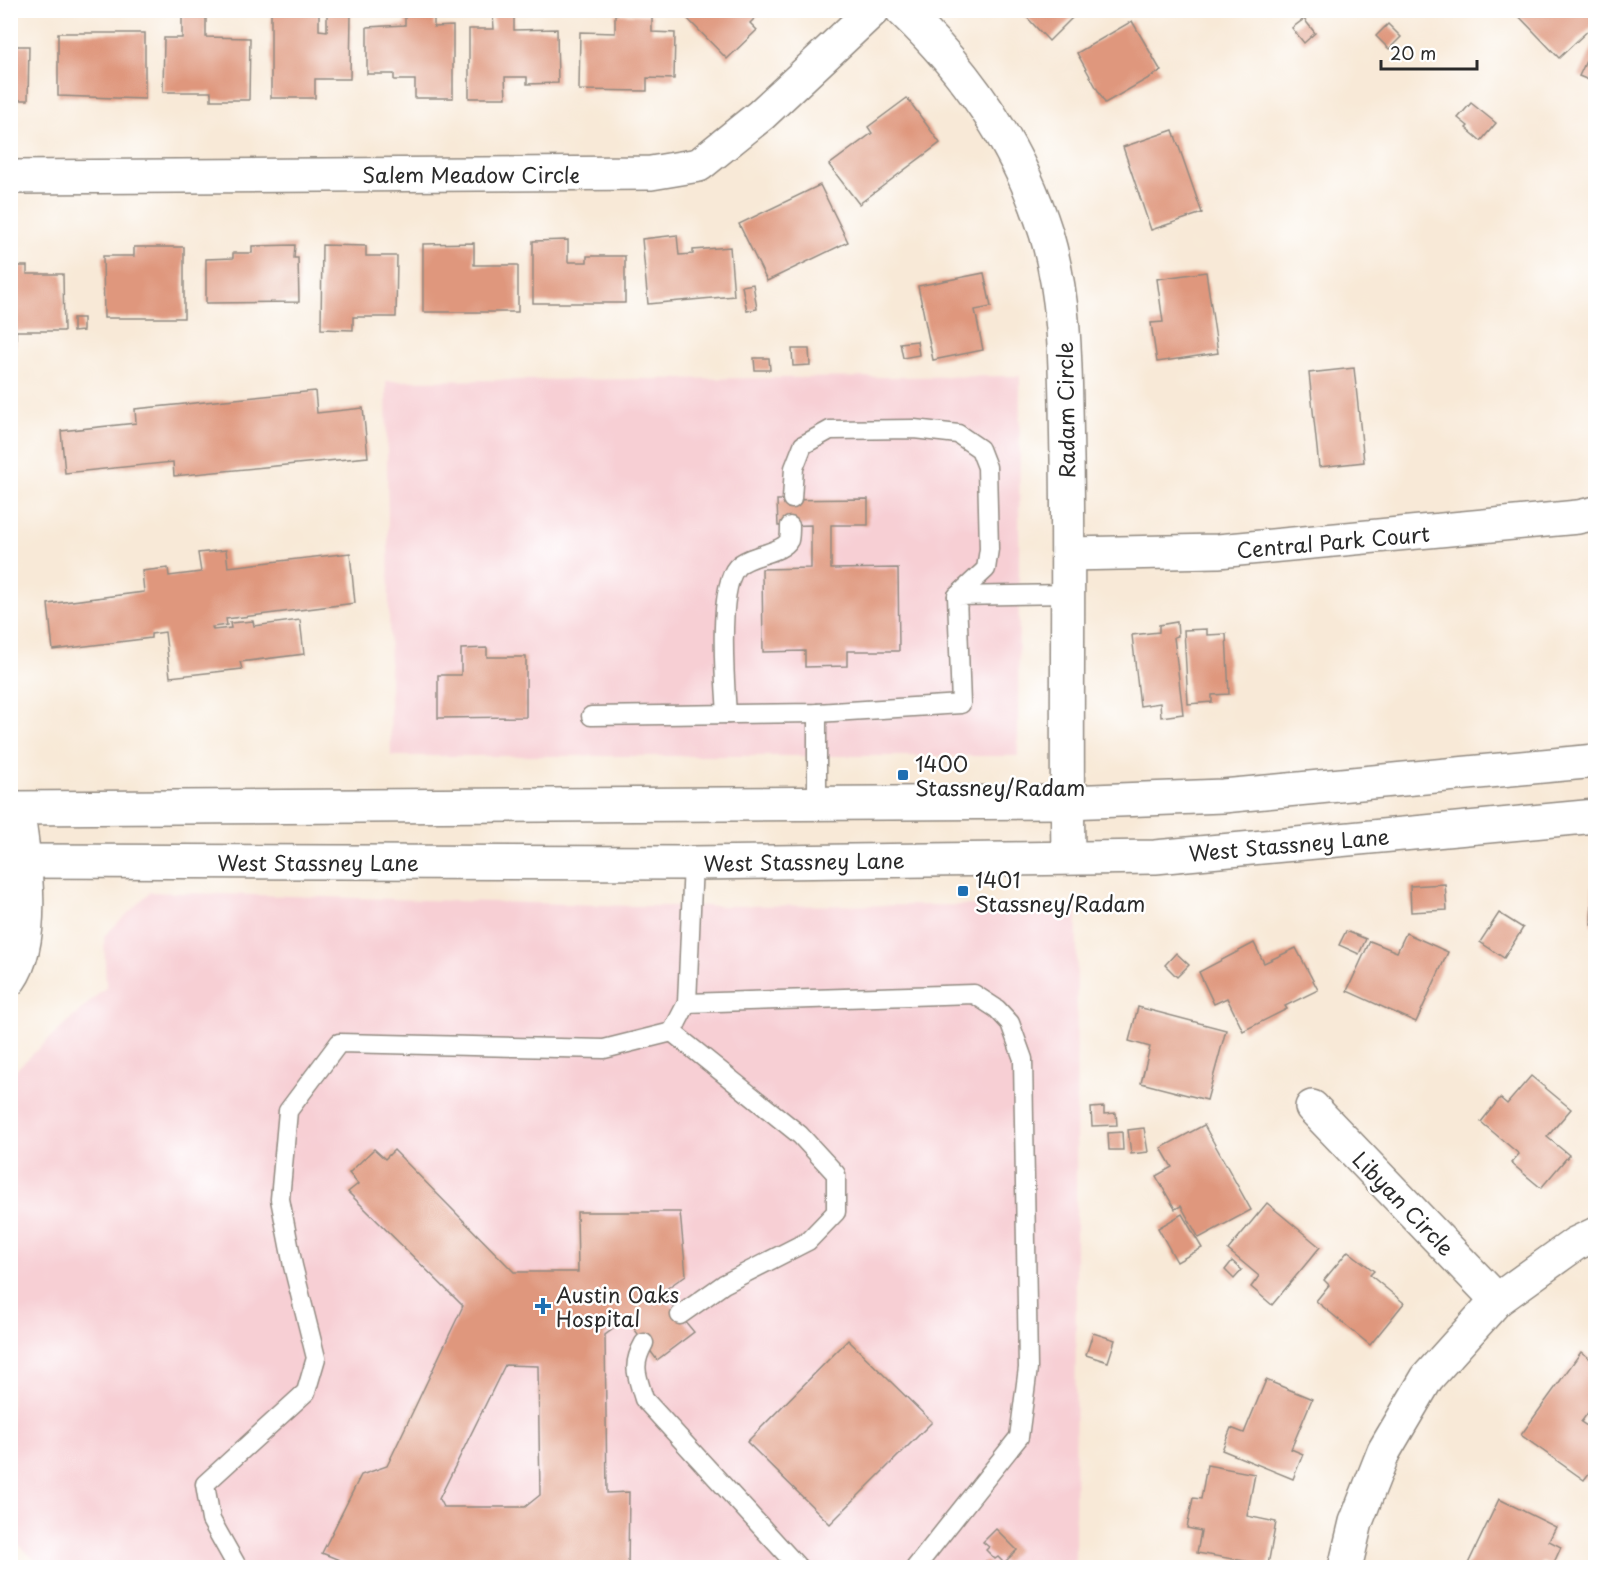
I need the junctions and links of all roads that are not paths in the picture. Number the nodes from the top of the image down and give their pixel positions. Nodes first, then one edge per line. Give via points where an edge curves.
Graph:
1 (873, 10) edge
2 (902, 10) edge
3 (10, 177) edge
4 (792, 499) dead end
5 (1596, 513) edge
6 (790, 526) dead end
7 (1068, 554) junction
8 (1068, 594) junction
9 (957, 596) junction
10 (817, 712) junction
11 (727, 714) junction
12 (591, 716) dead end
13 (1596, 761) edge
14 (1067, 802) junction
15 (817, 805) junction
16 (14, 808) edge
17 (1596, 816) edge
18 (1068, 857) junction
19 (18, 861) edge
20 (693, 863) junction
21 (10, 979) edge
22 (687, 1003) junction
23 (672, 1032) junction
24 (1312, 1107) dead end
25 (1596, 1234) edge
26 (1497, 1300) junction
27 (680, 1315) dead end
28 (644, 1343) dead end
29 (238, 1568) edge
30 (799, 1568) edge
31 (915, 1568) edge
32 (1345, 1568) edge

1 - 3 street, Salem Meadow Circle via 761,115 699,165 651,172
2 - 7 street, Radam Circle via 954,65 999,129 1045,231 1054,264 1064,342
4 - 9 lane via 794,468 803,445 830,430 914,429 958,434 980,449 987,467 989,549 986,569
5 - 7 street, Central Park Court via 1437,532 1218,551
6 - 11 lane via 788,540 781,548 746,560 730,580 723,635
7 - 8 street, Radam Circle
8 - 9 lane
8 - 14 street, Radam Circle
9 - 10 lane via 961,704
10 - 11 lane
10 - 15 lane
11 - 12 lane
13 - 14 street via 1223,796
14 - 15 street
14 - 18 street, Radam Circle
15 - 16 street
16 - 19 street
17 - 18 street, West Stassney Lane via 1155,857
18 - 20 street, West Stassney Lane
19 - 20 street, West Stassney Lane
19 - 21 street via 26,935 23,956
20 - 22 lane
22 - 23 lane
22 - 31 lane via 974,994 1010,1023 1023,1059 1028,1368 1019,1437
23 - 27 lane via 800,1135 836,1174 836,1212 808,1241 724,1284
23 - 29 lane via 604,1049 339,1043 288,1111 280,1199 316,1359 306,1392 206,1484 211,1520
24 - 26 street, Libyan Circle
25 - 26 street via 1575,1244
26 - 32 street via 1427,1378 1384,1451 1356,1522
28 - 30 lane via 637,1356 636,1370 644,1399

